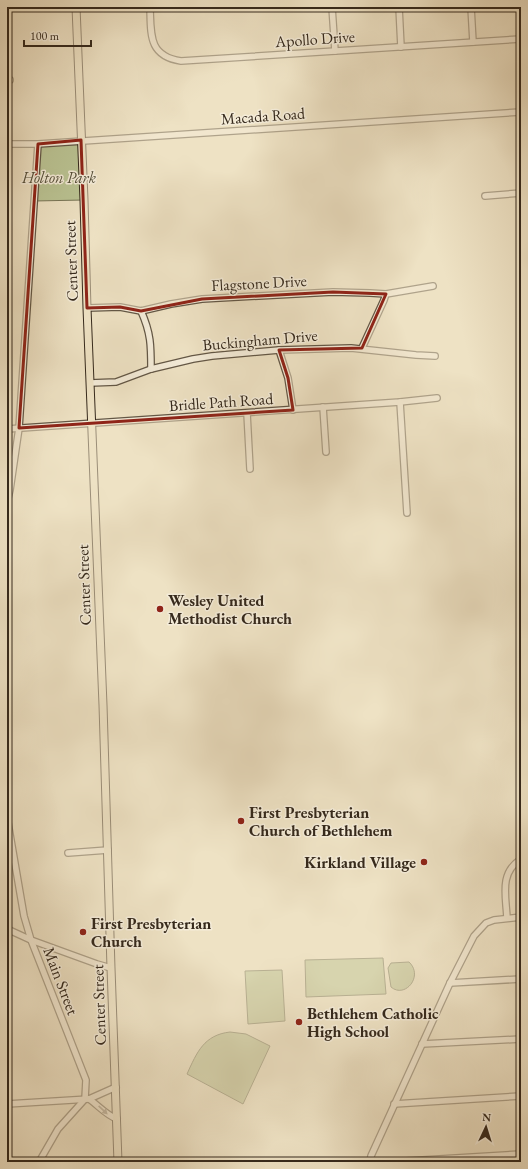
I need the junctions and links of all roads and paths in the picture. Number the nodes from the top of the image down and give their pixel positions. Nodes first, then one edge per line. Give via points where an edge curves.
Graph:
1 (76, 7) edge
2 (150, 7) edge
3 (332, 7) edge
4 (399, 7) edge
5 (471, 7) edge
6 (521, 39) edge
7 (473, 42) junction
8 (401, 47) junction
9 (335, 51) junction
10 (521, 112) edge
11 (81, 140) junction
12 (7, 144) edge
13 (38, 144) junction
14 (521, 193) edge
15 (485, 196) dead end
16 (433, 286) dead end
17 (386, 294) junction
18 (87, 308) junction
19 (141, 311) junction
20 (362, 348) junction
21 (279, 350) junction
22 (435, 356) dead end
23 (151, 369) junction
24 (90, 383) junction
25 (437, 398) dead end
26 (400, 402) junction
27 (323, 407) junction
28 (293, 410) junction
29 (247, 413) junction
30 (91, 424) junction
31 (19, 428) junction
32 (7, 429) edge
33 (326, 452) dead end
34 (250, 469) dead end
35 (7, 502) edge
36 (407, 513) dead end
37 (7, 817) edge
38 (108, 850) junction
39 (68, 853) dead end
40 (521, 859) edge
41 (507, 918) junction
42 (521, 918) edge
43 (7, 929) edge
44 (31, 940) junction
45 (111, 968) junction
46 (521, 979) edge
47 (450, 983) junction
48 (521, 1038) edge
49 (422, 1044) junction
50 (116, 1087) junction
51 (521, 1096) edge
52 (87, 1099) junction
53 (7, 1104) edge
54 (394, 1104) junction
55 (117, 1120) junction
56 (521, 1154) edge
57 (39, 1162) edge
58 (118, 1162) edge
59 (370, 1162) edge
60 (389, 1162) edge

1 - 11 main road, Center Street
2 - 9 street, Apollo Drive via 154,46 162,54 175,60
3 - 9 street
4 - 8 street
5 - 7 street
6 - 7 street, Apollo Drive
7 - 8 street, Apollo Drive
8 - 9 street, Apollo Drive
10 - 11 street, Macada Road
11 - 13 street, Macada Road
11 - 18 main road, Center Street
12 - 13 street, Macada Road
13 - 31 street
14 - 15 street
16 - 17 street, Flagstone Drive
17 - 19 street, Flagstone Drive via 333,292 202,299
17 - 20 street
18 - 19 street, Flagstone Drive via 120,307
18 - 24 main road, Center Street
19 - 23 street via 151,341
20 - 21 street, Buckingham Drive
20 - 22 street, Buckingham Drive via 416,356
21 - 23 street, Buckingham Drive via 199,358
21 - 28 street via 288,378
23 - 24 street, Buckingham Drive via 116,382
24 - 30 main road, Center Street
25 - 26 street, Bridle Path Road
26 - 27 street, Bridle Path Road
26 - 36 street
27 - 28 street, Bridle Path Road
27 - 33 street
28 - 29 street, Bridle Path Road
29 - 30 street, Bridle Path Road
29 - 34 street
30 - 31 street, Bridle Path Road
30 - 38 main road, Center Street
31 - 32 street, Bridle Path Road
31 - 35 street
37 - 44 street, Main Street via 24,916
38 - 39 street
38 - 45 main road, Center Street
40 - 41 street via 507,874
41 - 42 street
41 - 47 street via 494,920 480,928
43 - 44 street
44 - 45 street
44 - 52 street, Main Street via 86,1080
45 - 50 main road, Center Street
46 - 47 street
47 - 49 street
48 - 49 street
49 - 54 street
50 - 52 street
50 - 55 main road, Center Street
51 - 54 street
52 - 53 street
52 -> 55 street
52 - 57 street via 58,1129
54 - 59 street via 370,1156
55 - 58 main road, Center Street
56 - 60 street

